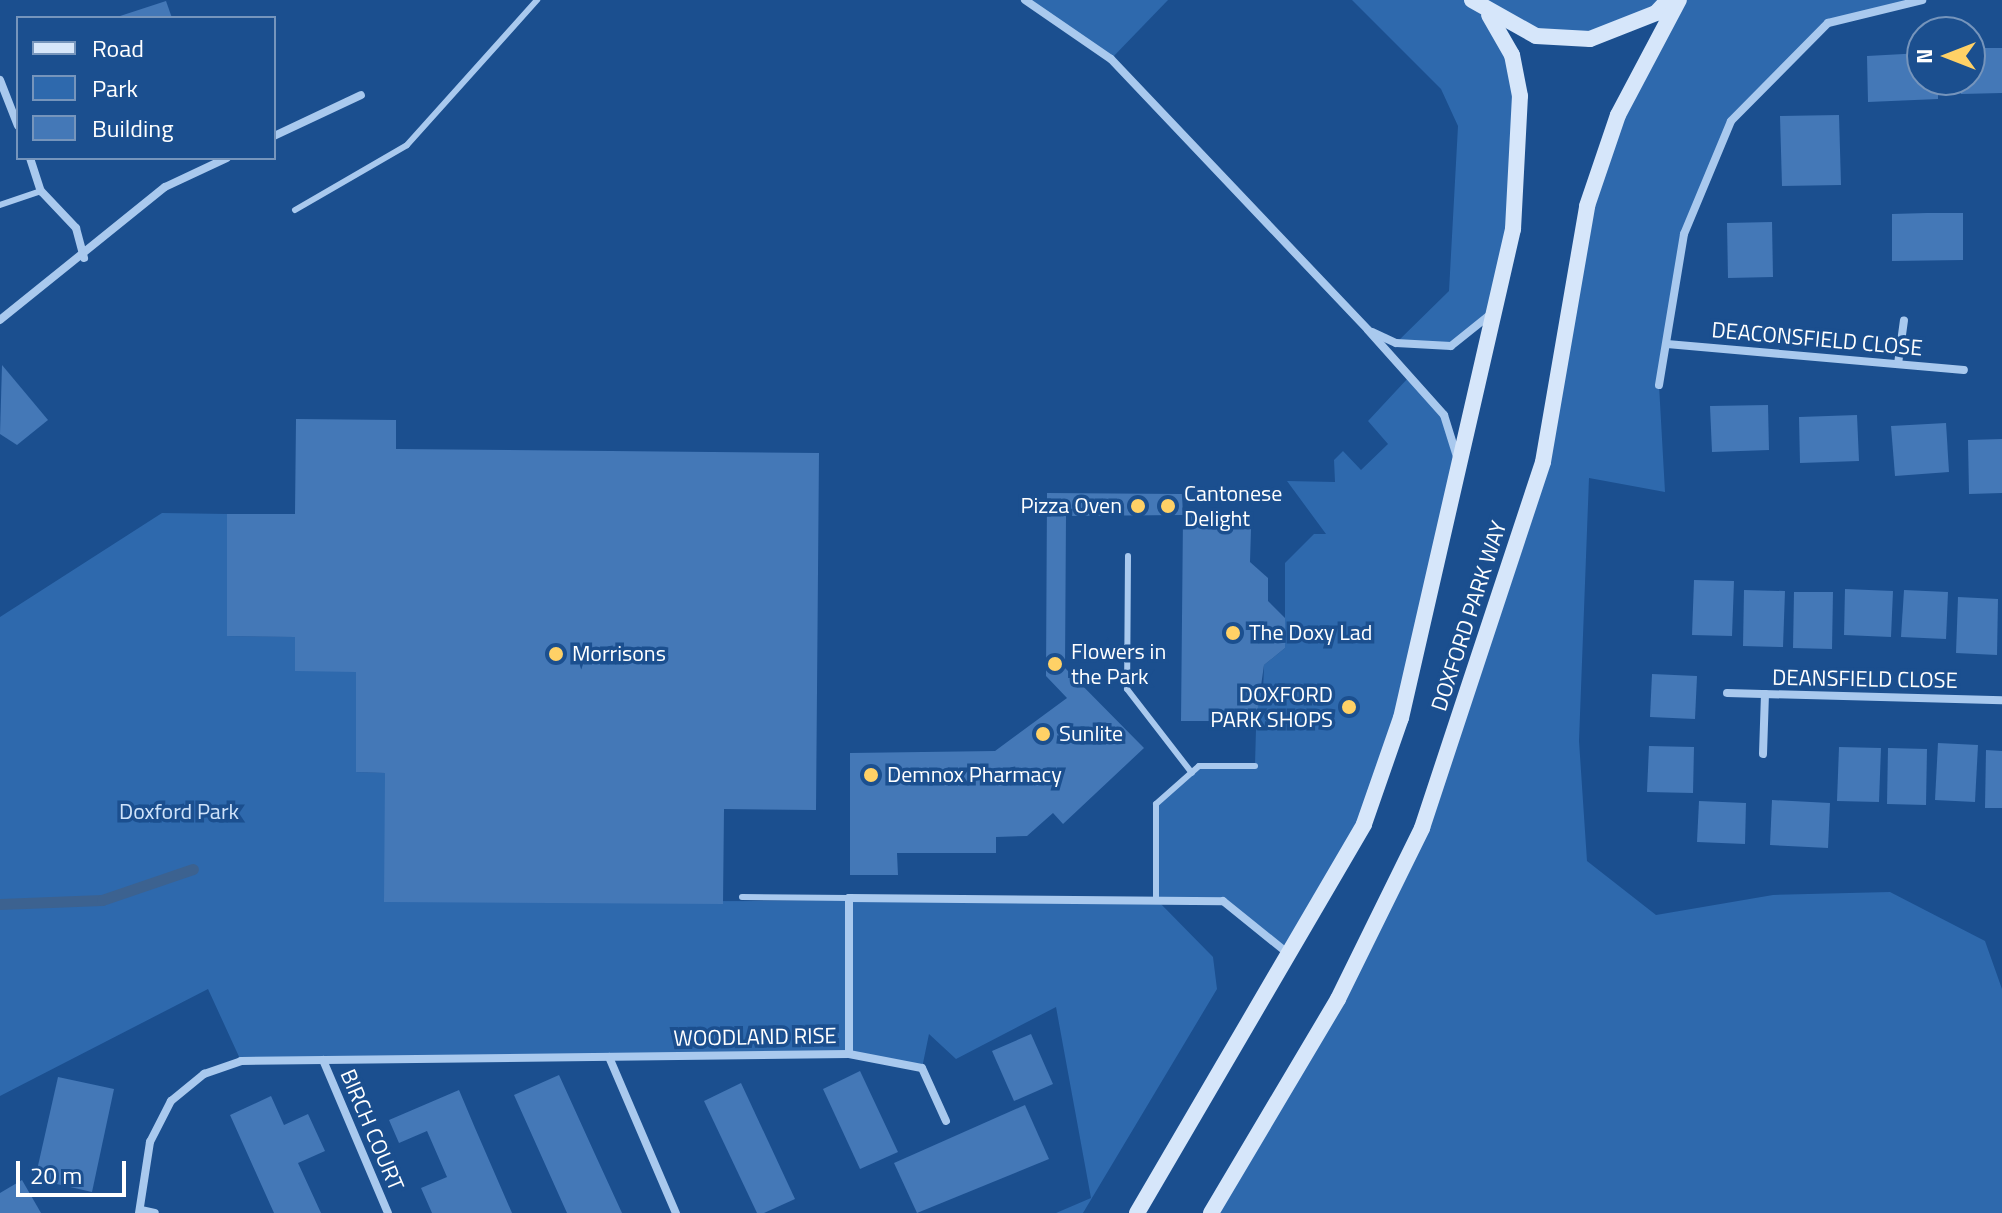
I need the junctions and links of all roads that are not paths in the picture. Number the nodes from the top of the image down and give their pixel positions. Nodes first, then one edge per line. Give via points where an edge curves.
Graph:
1 (537, 0) edge
2 (1025, 0) edge
3 (1472, 0) edge
4 (1668, 0) edge
5 (1679, 0) edge
6 (1922, 0) edge
7 (1489, 15) junction
8 (0, 80) edge
9 (361, 95) dead end
10 (16, 121) edge
11 (276, 135) edge
12 (31, 160) edge
13 (223, 160) edge
14 (41, 191) junction
15 (0, 205) edge
16 (295, 210) dead end
17 (84, 258) junction
18 (1497, 309) junction
19 (0, 320) edge
20 (1904, 320) dead end
21 (1368, 330) junction
22 (1667, 344) junction
23 (1898, 364) junction
24 (1964, 370) dead end
25 (1659, 385) dead end
26 (1461, 472) junction
27 (1128, 556) dead end
28 (1727, 693) dead end
29 (1765, 694) junction
30 (2002, 700) edge
31 (1763, 754) dead end
32 (1255, 766) dead end
33 (1192, 773) junction
34 (742, 897) dead end
35 (849, 898) junction
36 (1156, 900) junction
37 (1291, 956) junction
38 (849, 1054) junction
39 (609, 1057) junction
40 (323, 1060) junction
41 (946, 1121) dead end
42 (140, 1211) edge
43 (155, 1213) edge
44 (388, 1213) edge
45 (676, 1213) edge
46 (1137, 1213) edge
47 (1211, 1213) edge

1 - 16 lane via 407,145
2 - 21 street via 1111,59
3 - 7 main road, DOXFORD PARK WAY
4 - 7 main road, DOXFORD PARK WAY via 1656,13 1590,39 1536,36
5 - 47 main road, DOXFORD PARK WAY via 1618,115 1587,206 1543,462 1422,828 1338,999
6 - 22 street via 1828,23 1731,121 1684,234
7 - 18 main road, DOXFORD PARK WAY via 1512,55 1520,96 1513,229
8 - 10 street
9 - 11 street
12 - 14 street
13 - 17 street via 165,187
14 - 15 lane
14 - 17 street via 76,228
17 - 19 street
18 - 21 street via 1451,346 1396,343
18 - 26 main road, DOXFORD PARK WAY
20 - 23 street
21 - 26 street via 1444,415
22 - 23 street, DEACONSFIELD CLOSE
22 - 25 street
23 - 24 street, DEACONSFIELD CLOSE
26 - 37 main road, DOXFORD PARK WAY via 1401,718 1364,824
27 - 33 lane via 1127,689
28 - 29 street, DEANSFIELD CLOSE
29 - 30 street, DEANSFIELD CLOSE
29 - 31 street
32 - 33 lane via 1199,766
33 - 36 lane via 1156,804
34 - 35 lane
35 - 36 street
35 - 38 street, WOODLAND RISE
36 - 37 street via 1223,901
37 - 46 main road, DOXFORD PARK WAY
38 - 39 street, WOODLAND RISE
38 - 41 street via 922,1068
39 - 40 street, WOODLAND RISE
39 - 45 street
40 - 42 street, WOODLAND RISE via 241,1061 204,1074 171,1101 150,1142
40 - 44 street, BIRCH COURT
42 - 43 street, WOODLAND RISE

